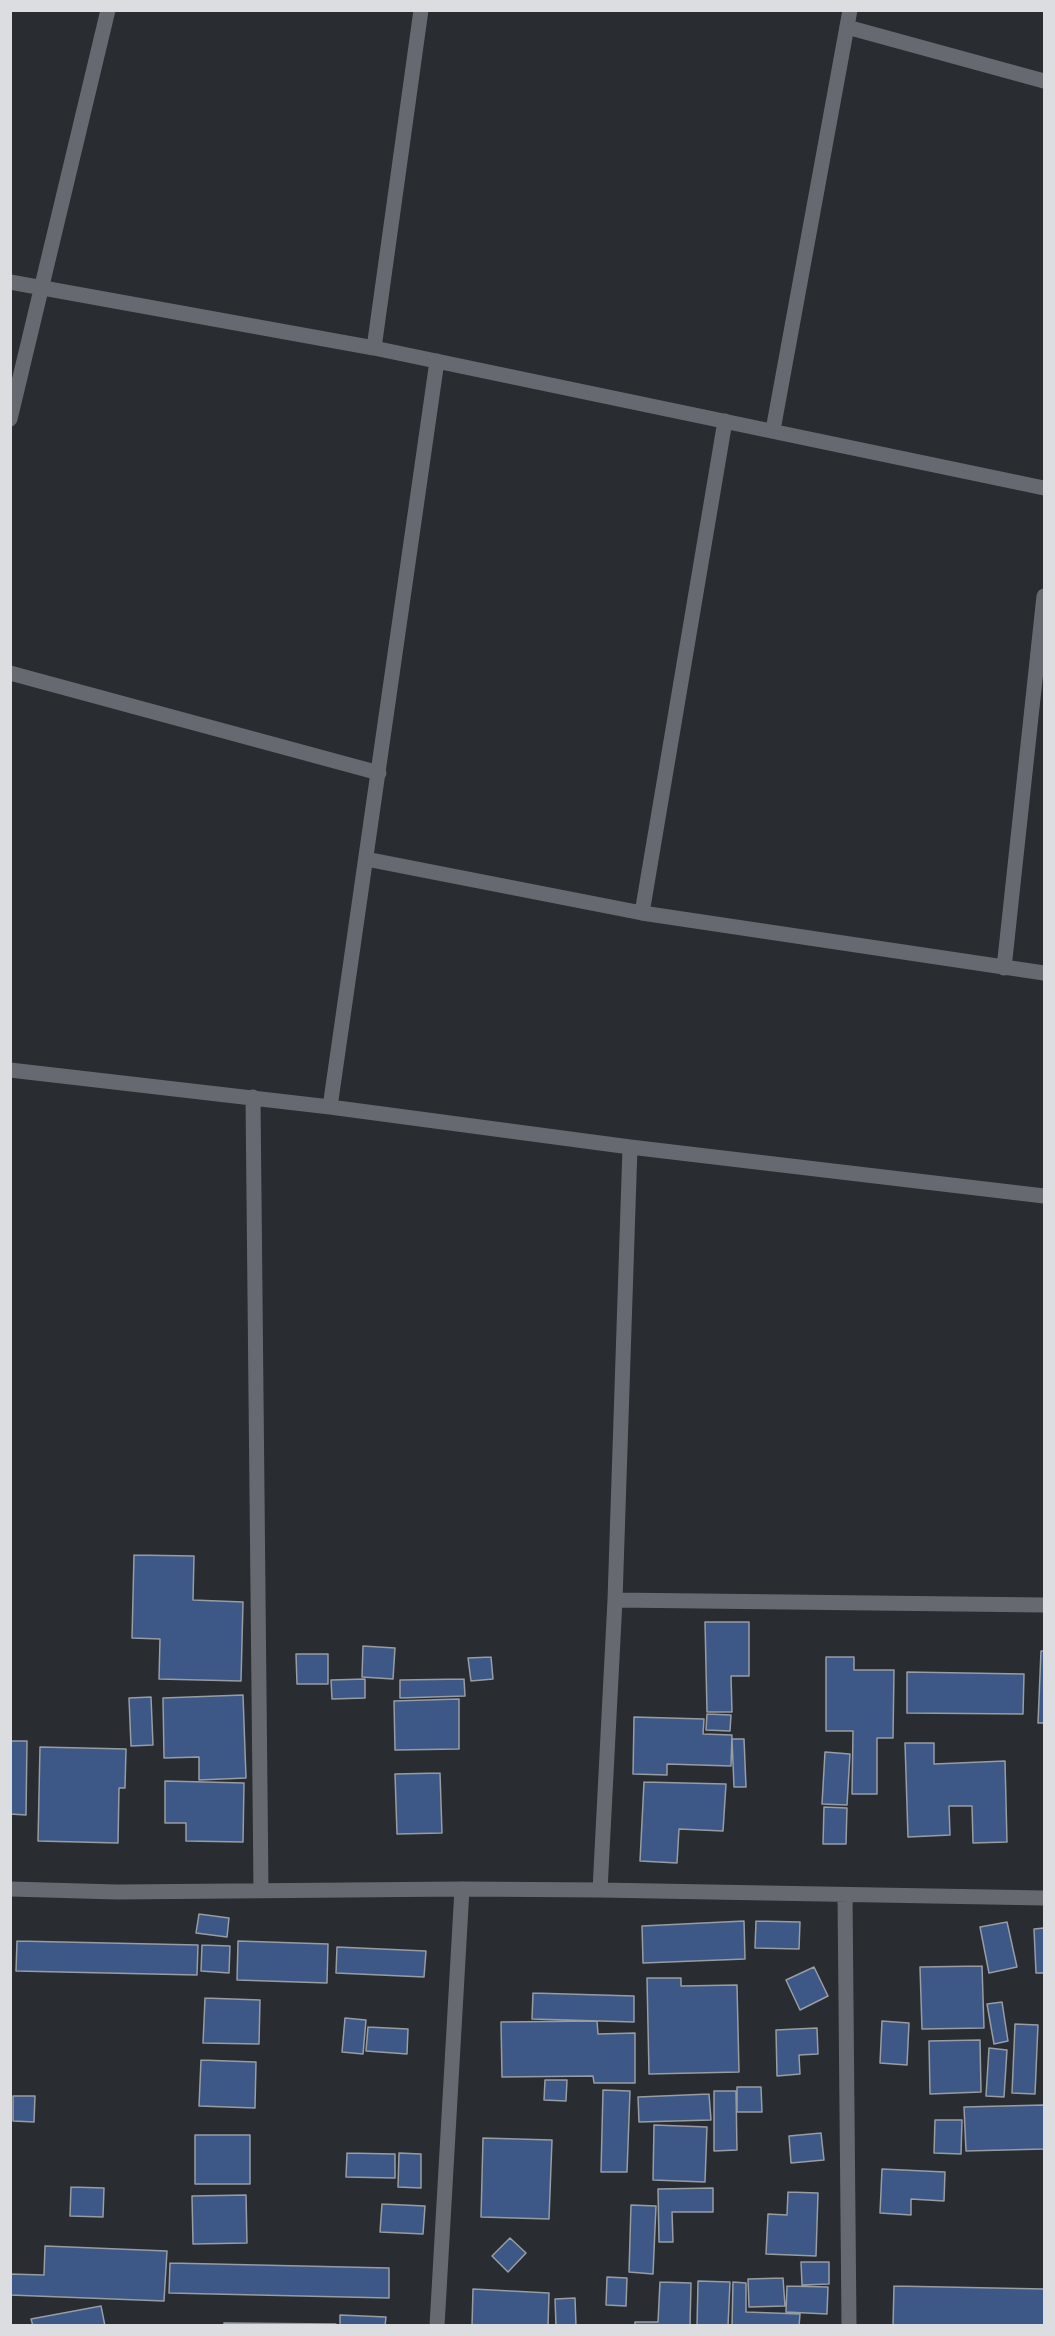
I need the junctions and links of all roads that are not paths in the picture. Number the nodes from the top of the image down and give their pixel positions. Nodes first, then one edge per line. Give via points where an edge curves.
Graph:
1 (108, 10) edge
2 (422, 10) edge
3 (850, 10) edge
4 (847, 27) junction
5 (1044, 81) edge
6 (10, 282) edge
7 (42, 288) junction
8 (374, 348) junction
9 (437, 361) junction
10 (10, 419) edge
11 (725, 421) junction
12 (773, 430) junction
13 (1044, 488) edge
14 (1044, 596) edge
15 (10, 673) edge
16 (379, 773) junction
17 (366, 859) junction
18 (642, 913) junction
19 (1004, 968) junction
20 (1044, 973) edge
21 (10, 1070) edge
22 (254, 1097) junction
23 (330, 1107) junction
24 (630, 1147) junction
25 (1044, 1196) edge
26 (615, 1600) junction
27 (1044, 1605) edge
28 (10, 1889) edge
29 (462, 1889) junction
30 (261, 1890) junction
31 (600, 1890) junction
32 (845, 1895) junction
33 (1044, 1898) edge
34 (437, 2325) edge
35 (849, 2325) edge

1 - 7 street
2 - 8 street
3 - 4 street
4 - 5 street
4 - 12 street
6 - 7 street
7 - 8 street
7 - 10 street
8 - 9 street
9 - 11 street
9 - 16 street
11 - 12 street
11 - 18 street
12 - 13 street
14 - 19 street
15 - 16 street
16 - 17 street
17 - 18 street
17 - 23 street
18 - 19 street
19 - 20 street
21 - 22 street
22 - 23 street
22 - 30 street
23 - 24 street
24 - 25 street
24 - 26 street
26 - 27 street
26 - 31 street
28 - 30 street
29 - 30 street
29 - 31 street
29 - 34 street
31 - 32 street
32 - 33 street
32 - 35 street

